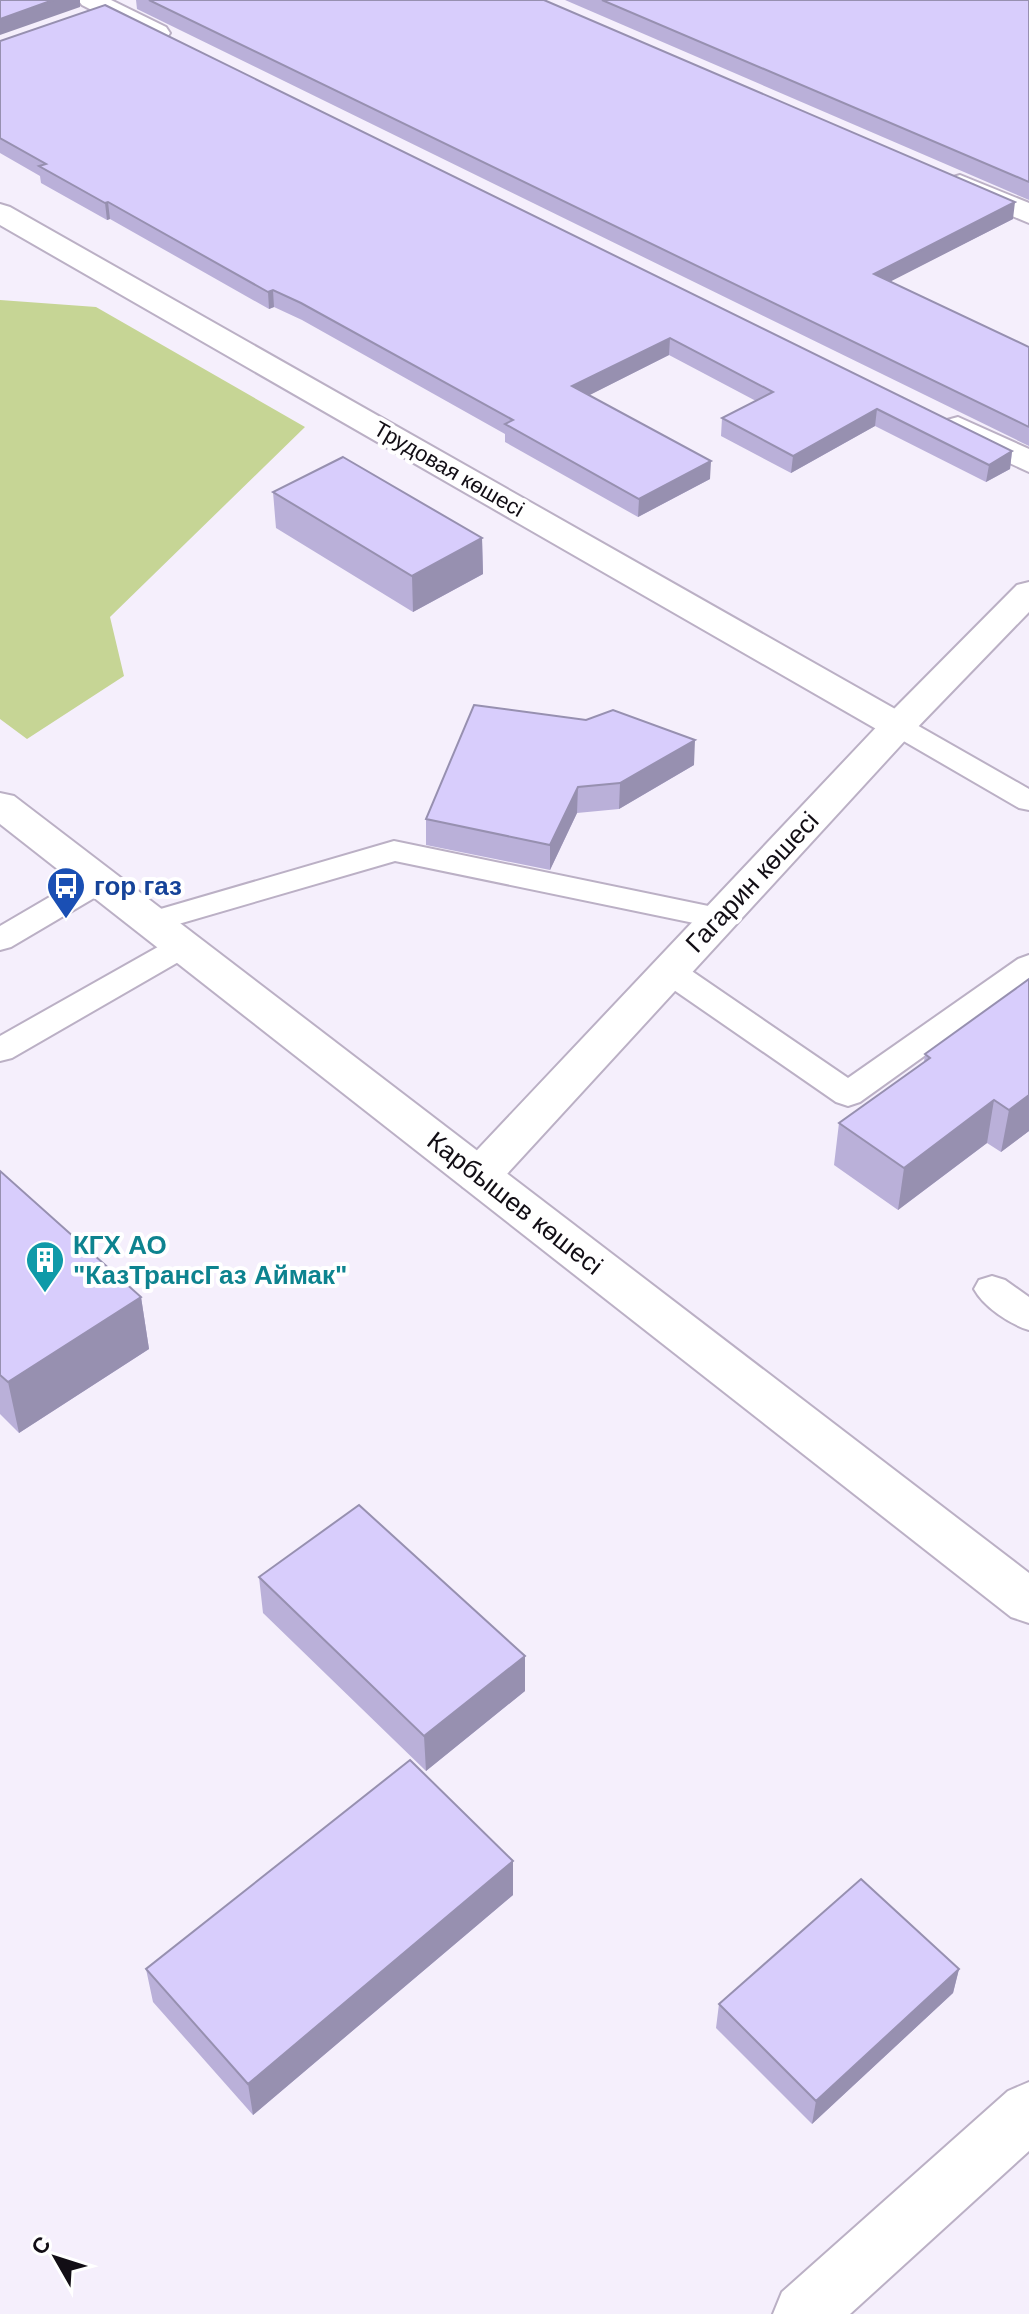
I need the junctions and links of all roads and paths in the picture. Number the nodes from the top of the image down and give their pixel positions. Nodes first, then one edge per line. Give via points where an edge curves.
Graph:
1 (103, 7) edge
2 (179, 43) edge
3 (942, 176) edge
4 (0, 213) edge
5 (1029, 214) edge
6 (930, 413) edge
7 (1029, 462) edge
8 (1029, 592) edge
9 (898, 726) junction
10 (1029, 801) edge
11 (0, 805) edge
12 (100, 881) junction
13 (718, 918) junction
14 (167, 934) junction
15 (0, 940) edge
16 (1029, 966) edge
17 (669, 971) junction
18 (0, 1050) edge
19 (479, 1176) junction
20 (992, 1289) dead end
21 (1029, 1316) edge
22 (1029, 1602) edge
23 (1029, 2111) edge
24 (804, 2314) edge

1 - 2 street
3 - 5 street
4 - 9 street, Трудовая көшесі
6 - 7 street
8 - 9 street, Гагарин көшесі
9 - 10 lane
9 - 13 street, Гагарин көшесі
11 - 12 street, Карбышев көшесі
12 - 14 street, Карбышев көшесі
12 - 15 lane
13 - 14 lane via 394,851
13 - 17 street, Гагарин көшесі
14 - 18 lane
14 - 19 street, Карбышев көшесі
16 - 17 lane via 848,1094
17 - 19 street, Гагарин көшесі
19 - 22 street, Карбышев көшесі
20 - 21 lane
23 - 24 street

